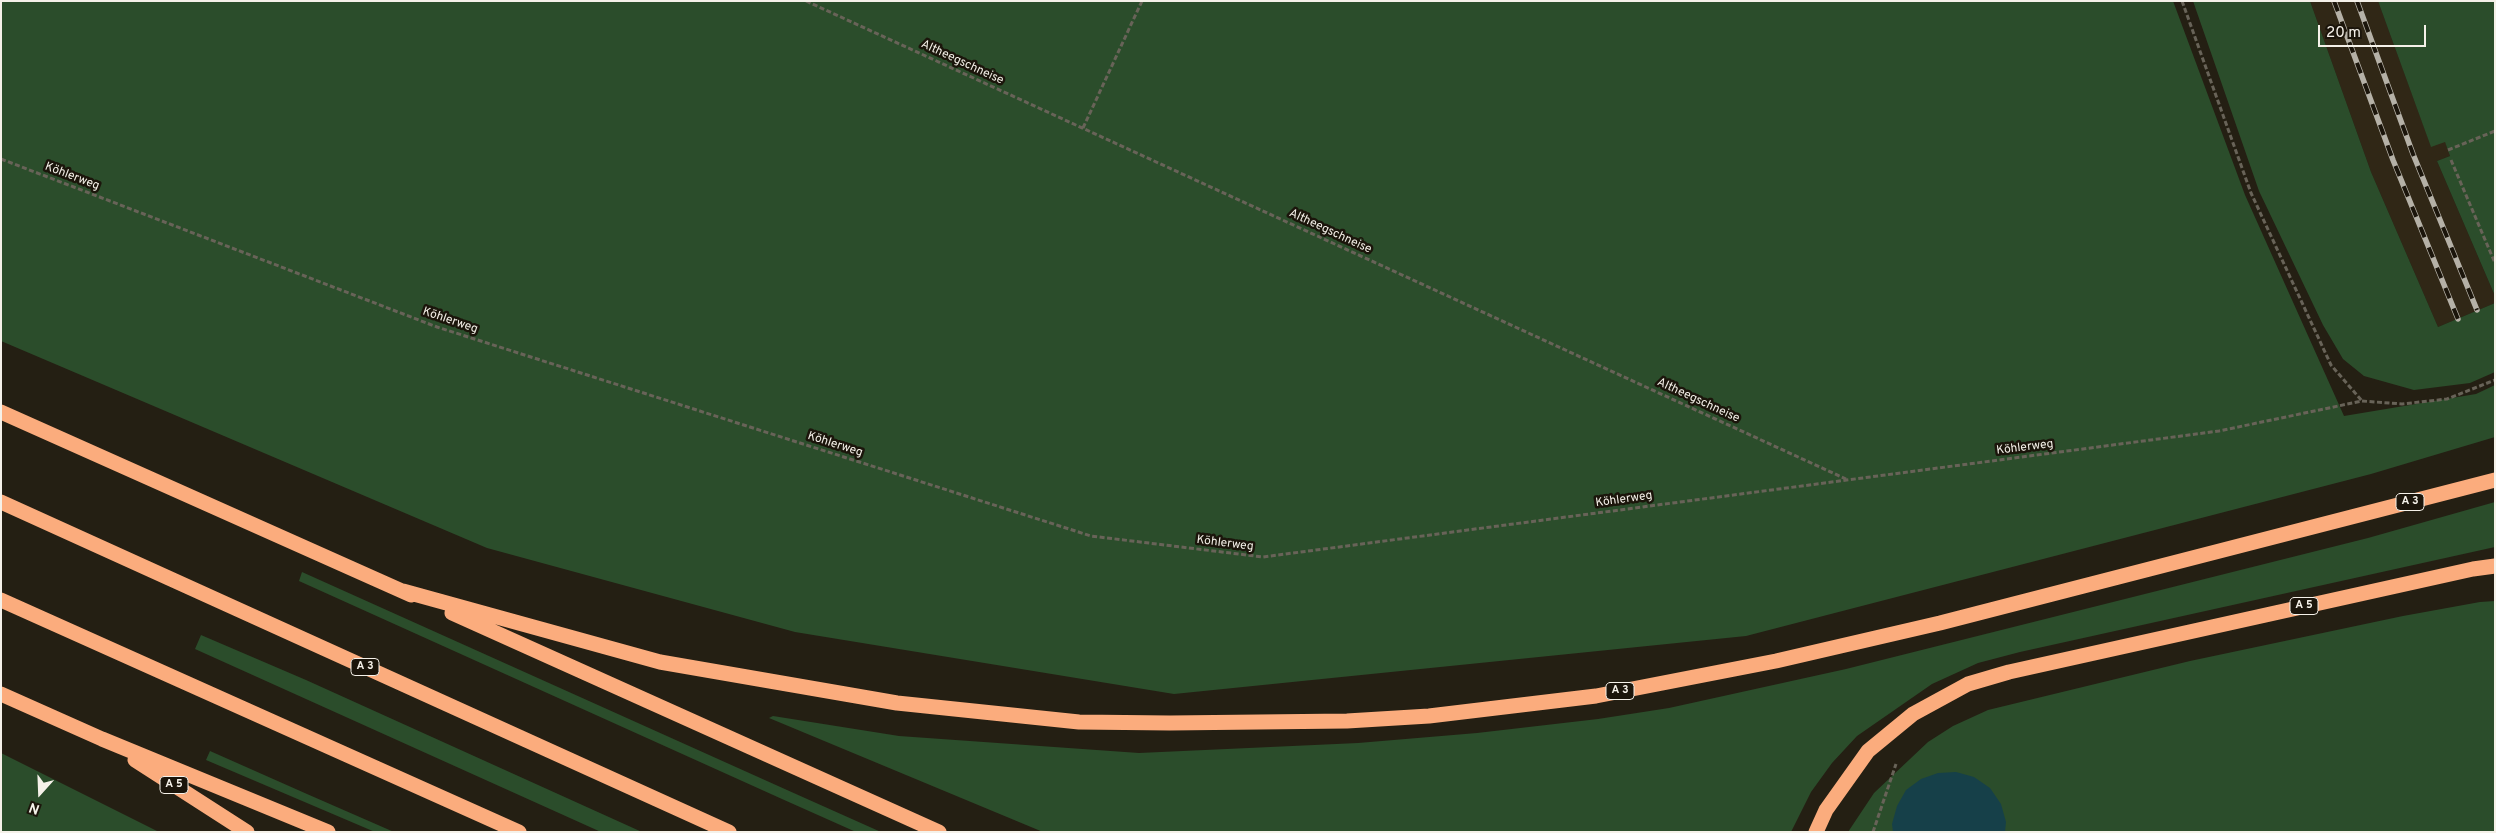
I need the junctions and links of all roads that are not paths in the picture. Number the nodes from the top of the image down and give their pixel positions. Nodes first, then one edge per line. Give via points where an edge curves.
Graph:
1 (1, 412) edge
2 (2495, 480) edge
3 (1, 502) edge
4 (2495, 566) edge
5 (403, 592) junction
6 (1, 600) edge
7 (1, 694) edge
8 (102, 739) junction
9 (247, 832) edge
10 (328, 832) edge
11 (519, 832) edge
12 (729, 832) edge
13 (939, 832) edge
14 (1816, 832) edge

1 - 5 highway, A 3
2 - 5 highway, A 3 via 1950,620 1776,661 1596,696 1429,716 1347,721 1079,722 898,703 660,662
3 - 12 highway, A 3
4 - 14 highway, A 5 via 2028,668 1968,684 1913,714 1868,752 1826,810
5 - 13 highway, A 3
6 - 11 highway
7 - 8 highway
8 - 9 highway, A 5
8 - 10 highway

